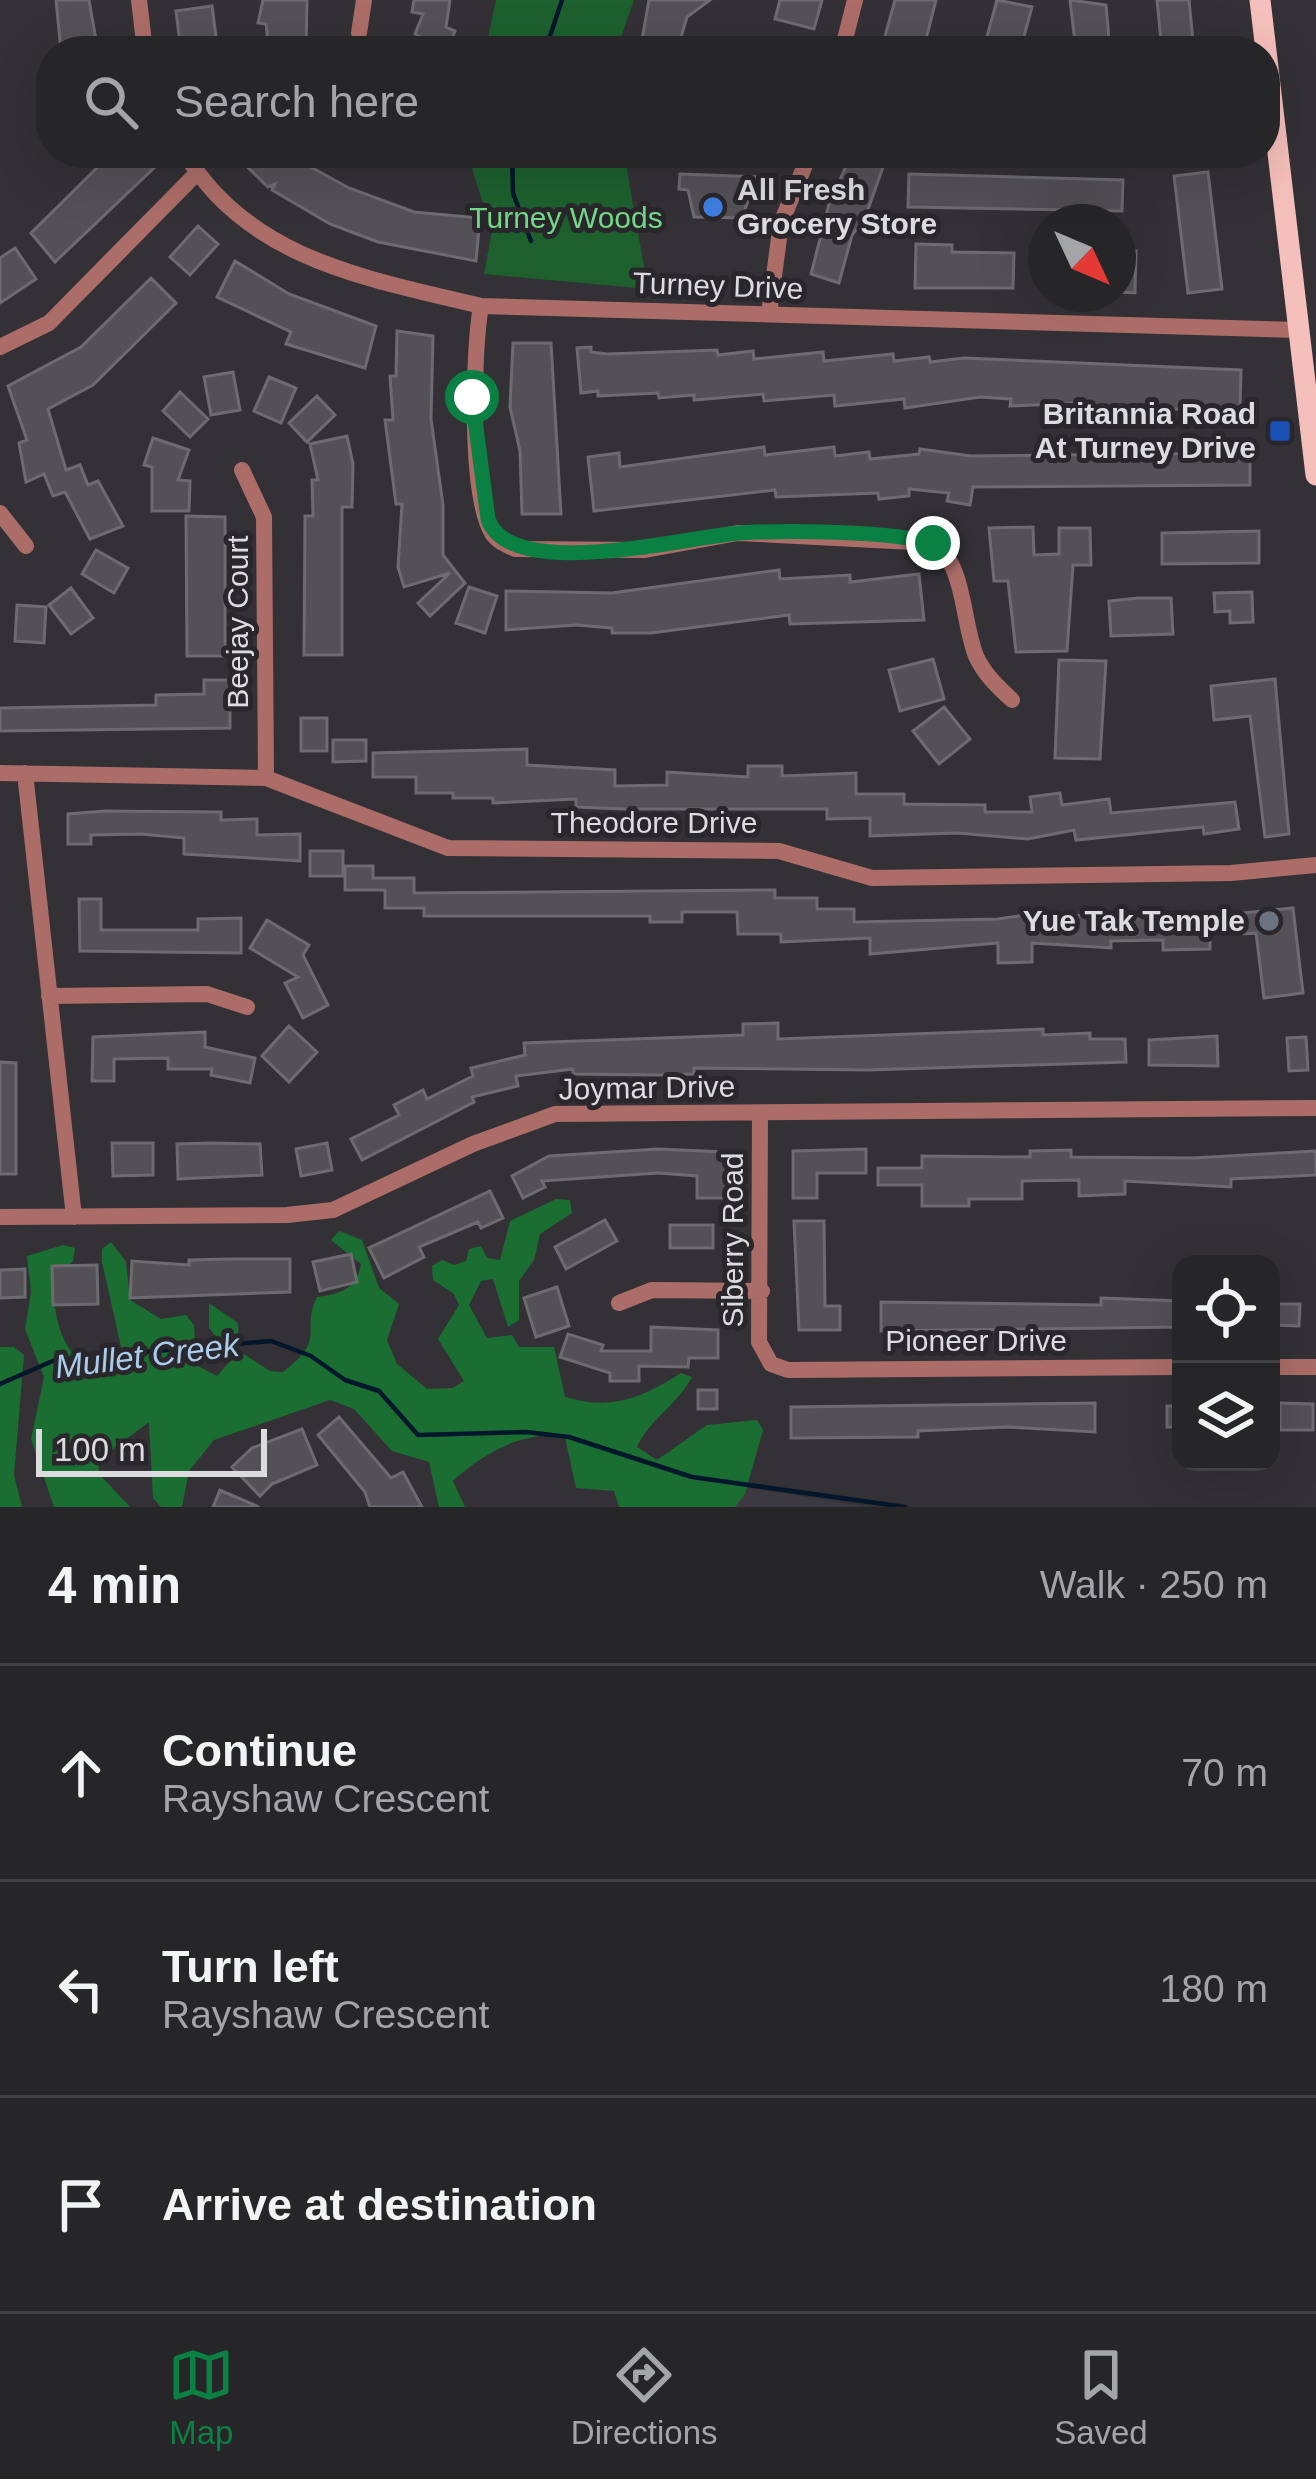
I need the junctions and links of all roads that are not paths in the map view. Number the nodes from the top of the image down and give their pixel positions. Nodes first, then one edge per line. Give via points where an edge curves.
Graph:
1 (139, 0) edge
2 (364, 0) edge
3 (855, 0) edge
4 (1260, 0) edge
5 (359, 33) dead end
6 (143, 36) edge
7 (846, 36) edge
8 (1264, 36) edge
9 (194, 168) edge
10 (804, 168) edge
11 (1280, 168) edge
12 (197, 173) junction
13 (481, 306) junction
14 (769, 314) junction
15 (1299, 330) junction
16 (0, 347) edge
17 (242, 470) dead end
18 (1316, 475) edge
19 (0, 513) edge
20 (26, 546) dead end
21 (1012, 700) dead end
22 (0, 773) edge
23 (25, 773) junction
24 (266, 778) junction
25 (1316, 865) edge
26 (49, 996) junction
27 (247, 1007) dead end
28 (1316, 1108) edge
29 (760, 1113) junction
30 (0, 1217) edge
31 (74, 1217) junction
32 (762, 1291) junction
33 (619, 1303) dead end
34 (771, 1364) joint
35 (1172, 1367) edge
36 (1280, 1367) edge
37 (1316, 1367) edge

1 - 6 street
2 - 5 street
3 - 7 street
4 - 8 main road
9 - 12 street, Turney Drive
10 - 14 street via 781,223
11 - 15 main road
12 - 13 street, Turney Drive via 254,229 312,261
12 - 16 street via 49,323
13 - 14 street, Turney Drive
13 - 21 street via 472,397 488,519 502,543 645,550 739,533 933,543 953,565 978,660
14 - 15 street, Turney Drive
15 - 18 main road
17 - 24 street, Beejay Court via 264,518
19 - 20 street
22 - 23 street, Theodore Drive
23 - 24 street, Theodore Drive
23 - 26 street
24 - 25 street, Theodore Drive via 463,850 779,851 872,878
26 - 27 street via 208,994
26 - 31 street
28 - 29 street, Joymar Drive
29 - 31 street, Joymar Drive via 555,1114 333,1210
29 - 32 street, Siberry Road
30 - 31 street, Joymar Drive
32 - 33 street via 652,1290
32 - 34 street, Siberry Road via 759,1342
34 - 35 street, Pioneer Drive
36 - 37 street

